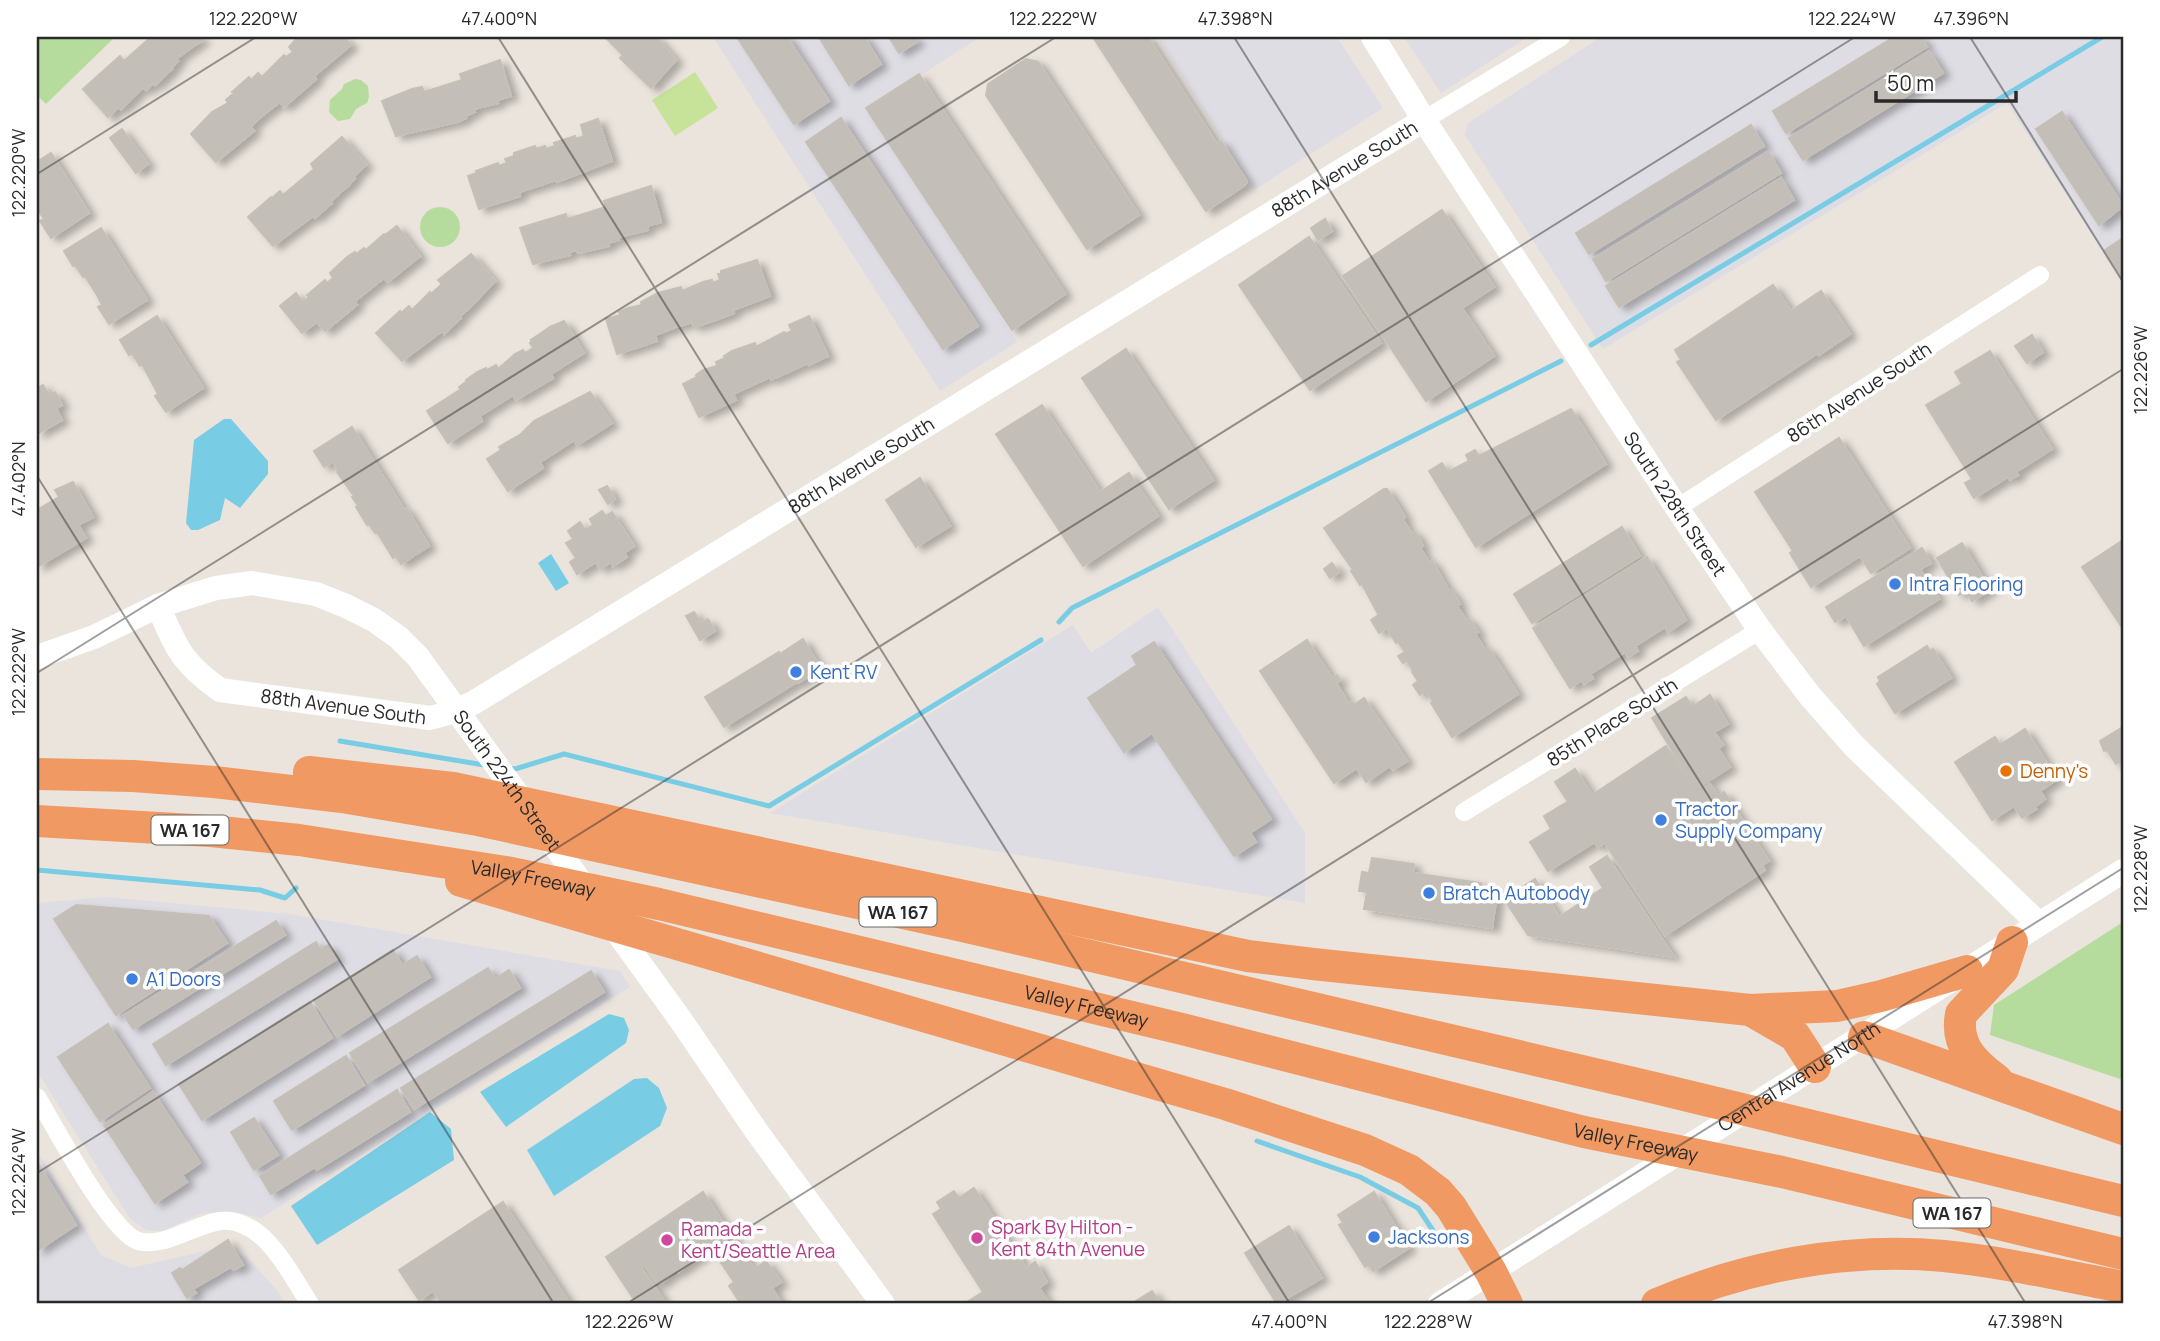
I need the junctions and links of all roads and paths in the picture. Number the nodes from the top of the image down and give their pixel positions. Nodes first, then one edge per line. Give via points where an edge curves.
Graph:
1 (1373, 37) edge
2 (1561, 37) edge
3 (1424, 120) junction
4 (2040, 275) dead end
5 (1677, 509) junction
6 (158, 606) junction
7 (1760, 630) junction
8 (37, 657) edge
9 (37, 774) edge
10 (133, 776) junction
11 (1464, 812) dead end
12 (37, 821) edge
13 (342, 846) junction
14 (2123, 871) edge
15 (2039, 924) junction
16 (2012, 942) junction
17 (1967, 971) junction
18 (1751, 1010) junction
19 (1864, 1037) junction
20 (1815, 1067) junction
21 (2012, 1091) junction
22 (37, 1097) edge
23 (2123, 1129) edge
24 (2123, 1201) edge
25 (2123, 1254) edge
26 (1491, 1272) junction
27 (2123, 1287) edge
28 (310, 1304) edge
29 (883, 1304) edge
30 (1440, 1304) edge
31 (1507, 1304) edge
32 (1657, 1304) edge

1 - 3 street, South 228th Street
2 - 3 street, 88th Avenue South
3 - 5 street, South 228th Street
3 - 6 street, 88th Avenue South via 473,703 449,713 430,718 220,690 178,651
4 - 5 street, 86th Avenue South
5 - 7 street, South 228th Street
6 - 8 street, South 224th Street via 94,637
6 - 29 street, South 224th Street via 216,587 252,583 305,592 346,606 398,637 418,657
7 - 11 street, 85th Place South
7 - 15 street, South 228th Street via 1855,747
9 - 10 highway, WA 167
10 - 18 highway via 248,766 453,788 1248,956
10 - 24 highway, WA 167 via 342,797 478,820 962,926
12 - 13 highway, Valley Freeway / WA 167 via 211,831
13 - 25 highway, Valley Freeway / WA 167 via 506,872 659,904 1182,1029 1584,1132 1782,1172
13 - 26 highway via 1225,1104 1365,1150 1409,1170 1438,1192
14 - 15 street, Central Avenue North
15 - 16 street, Central Avenue North
16 - 17 street, Central Avenue North
16 - 21 highway via 2003,969 1961,1014 1960,1026 1966,1052
17 - 18 highway via 1837,1006
17 - 19 street, Central Avenue North
18 - 20 highway via 1795,1036
19 - 20 street, Central Avenue North
19 - 21 highway
20 - 26 street, Central Avenue North
21 - 23 highway
22 - 28 street via 107,1212 128,1235 152,1243 220,1221 239,1223 258,1233 276,1252
26 - 30 street, Central Avenue North
26 - 31 highway
27 - 32 highway via 1999,1263 1942,1256 1865,1255 1737,1275

